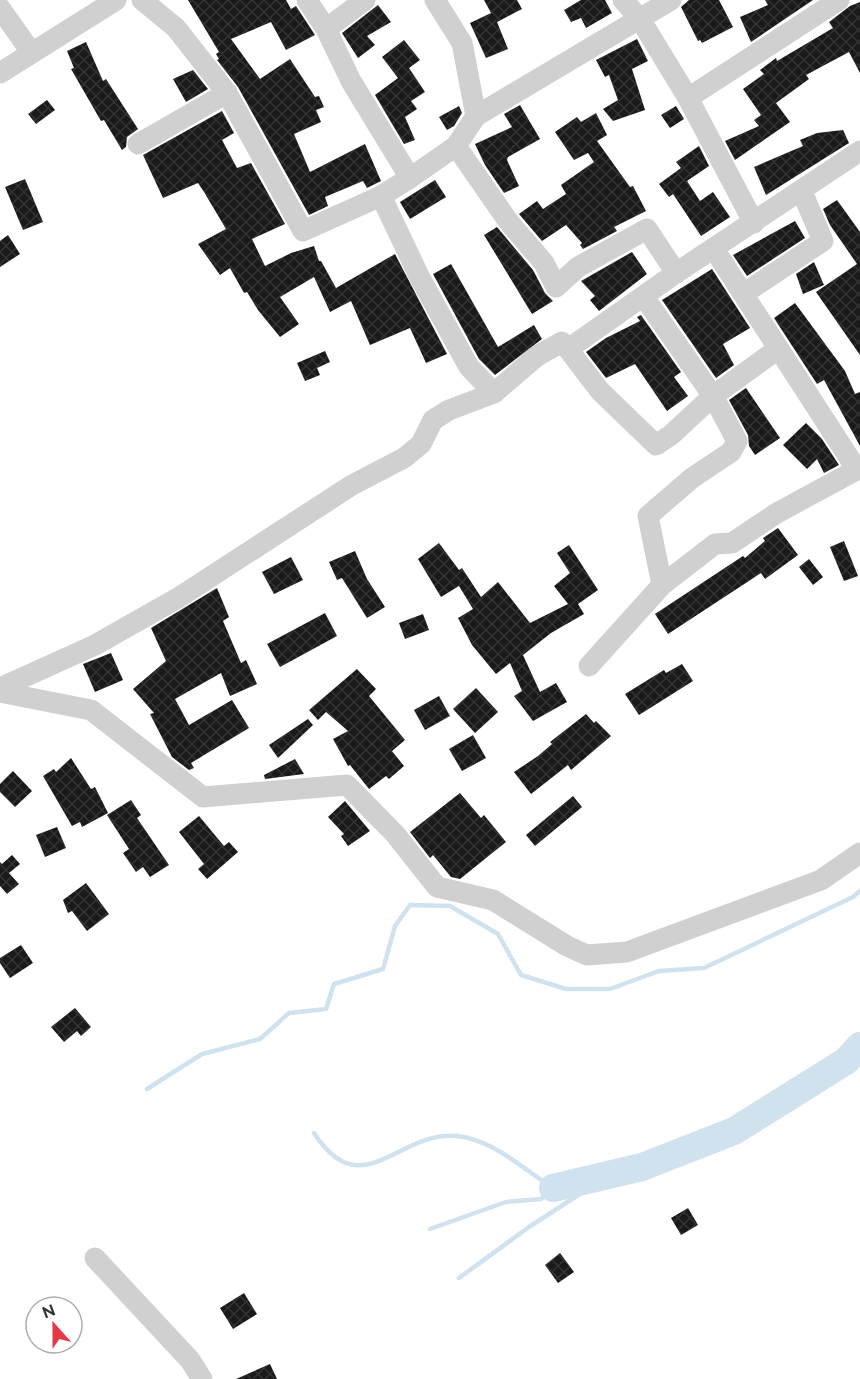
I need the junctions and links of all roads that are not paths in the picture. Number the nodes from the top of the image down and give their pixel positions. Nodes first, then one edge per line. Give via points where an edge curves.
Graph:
1 (116, 0) edge
2 (142, 0) edge
3 (307, 0) edge
4 (365, 0) edge
5 (435, 0) edge
6 (623, 0) edge
7 (671, 0) edge
8 (838, 0) edge
9 (0, 8) edge
10 (640, 19) junction
11 (326, 29) junction
12 (31, 52) junction
13 (0, 73) edge
14 (227, 93) junction
15 (687, 98) junction
16 (476, 116) junction
17 (138, 144) dead end
18 (456, 146) junction
19 (860, 151) edge
20 (410, 178) junction
21 (802, 192) junction
22 (381, 196) junction
23 (754, 223) junction
24 (714, 249) junction
25 (676, 273) junction
26 (743, 294) junction
27 (644, 297) junction
28 (568, 349) junction
29 (780, 352) junction
30 (494, 393) junction
31 (713, 396) junction
32 (859, 469) edge
33 (662, 585) junction
34 (589, 666) dead end
35 (0, 690) edge
36 (860, 853) edge
37 (94, 1258) dead end
38 (201, 1379) edge

1 - 12 street
2 - 14 street via 176,28
3 - 11 street
4 - 11 street
5 - 16 street via 462,43
6 - 10 street
7 - 10 street
8 - 15 street
9 - 12 street
10 - 15 street
10 - 16 street
11 - 20 street via 351,81
12 - 13 street
14 - 17 street
14 - 22 street via 303,231
15 - 23 street
16 - 18 street
18 - 20 street
18 - 25 street via 544,263 556,288 578,267 647,229
19 - 21 street
20 - 22 street
21 - 23 street
21 - 26 street via 823,241
22 - 30 street via 469,368
23 - 24 street
24 - 25 street
24 - 26 street
25 - 27 street
26 - 29 street
27 - 28 street
27 - 31 street
28 - 30 street via 562,342 537,356
28 - 31 street via 600,391 656,445
29 - 31 street via 771,354
29 - 32 street
30 - 35 street via 433,420 421,444 404,458 352,485 178,598 95,645
31 - 33 street via 736,446 648,516
32 - 33 street via 777,513 732,543 715,544
33 - 34 street
35 - 36 street via 91,710 203,797 347,784 395,834 437,887 493,900 587,955 627,952 821,880
37 - 38 street via 190,1360

